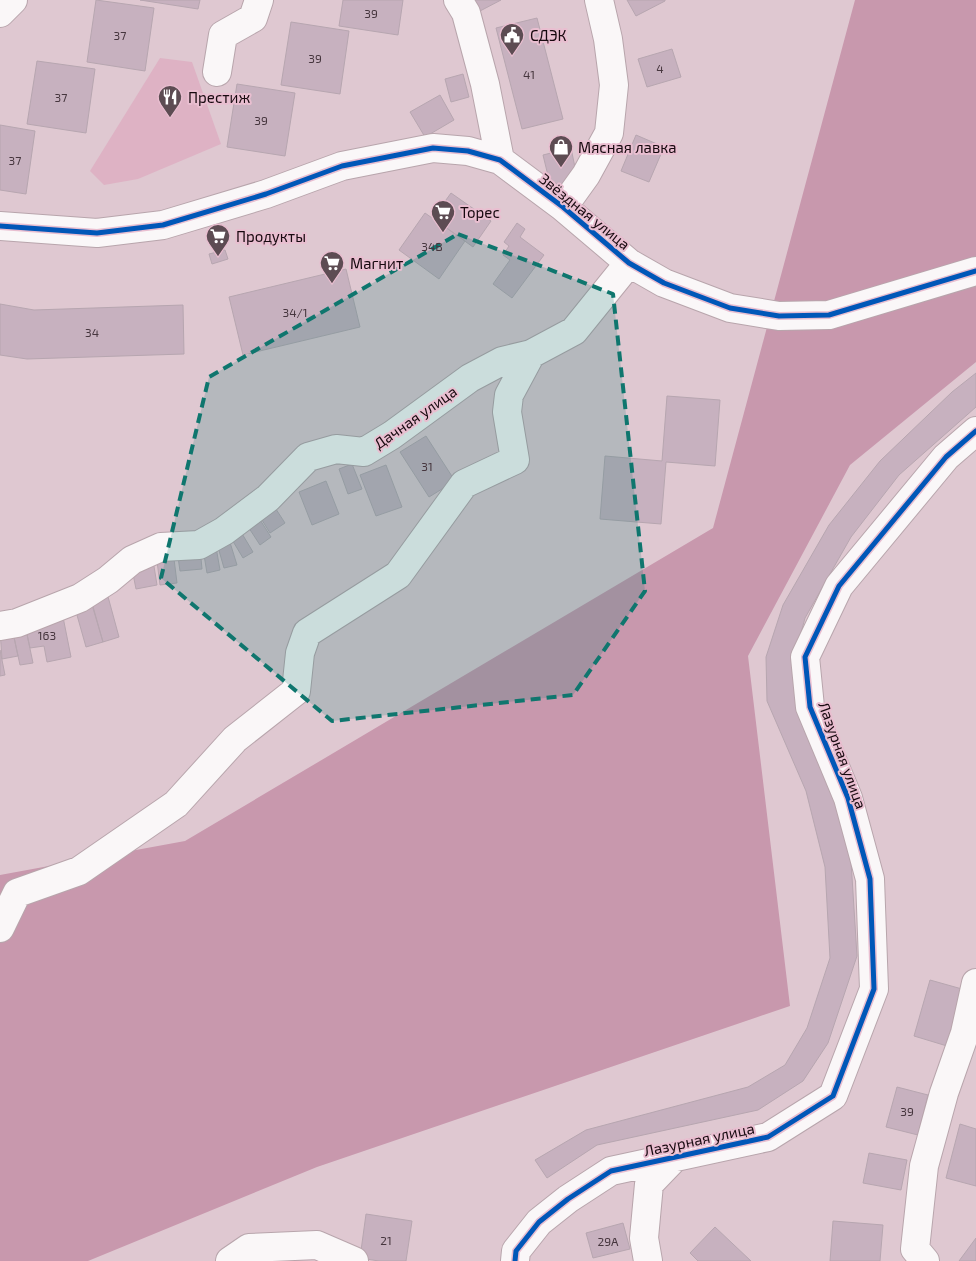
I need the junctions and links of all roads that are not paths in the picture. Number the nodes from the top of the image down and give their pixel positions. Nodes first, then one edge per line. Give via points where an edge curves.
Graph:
1 (13, 0) edge
2 (259, 0) edge
3 (458, 0) edge
4 (599, 0) edge
5 (0, 13) edge
6 (217, 72) dead end
7 (500, 160) junction
8 (563, 207) junction
9 (0, 226) edge
10 (629, 263) junction
11 (976, 271) edge
12 (531, 354) junction
13 (976, 431) edge
14 (0, 626) edge
15 (0, 928) edge
16 (976, 983) edge
17 (675, 1157) junction
18 (230, 1261) edge
19 (354, 1261) edge
20 (515, 1261) edge
21 (648, 1261) edge
22 (926, 1261) edge

1 - 5 street
2 - 6 street via 253,18 223,35
3 - 7 street via 466,13
4 - 8 street via 614,85 610,133
7 - 8 street, Звёздная улица
7 - 9 street, Звёздная улица via 468,151 433,148 342,166 163,226 97,233
8 - 10 street, Звёздная улица
10 - 11 street, Звёздная улица via 664,283 730,308 779,316 829,315
10 - 12 street, Дачная улица via 574,331
12 - 14 street, Дачная улица via 502,361 470,378 364,452 336,449 308,457 268,498 224,531 199,545 161,546 132,560 80,598 17,623
12 - 15 street via 509,395 507,412 515,460 464,484 398,575 307,633 300,653 296,691 235,739 176,804 79,871 17,893
13 - 17 street, Лазурная улица via 946,457 839,586 805,657 810,707 848,798 870,879 874,989 833,1096 768,1137
16 - 22 street via 924,1166 915,1249
17 - 20 street, Лазурная улица via 611,1171 539,1222 516,1251
17 - 21 street via 649,1184 644,1238
18 - 19 street via 249,1248 317,1245

